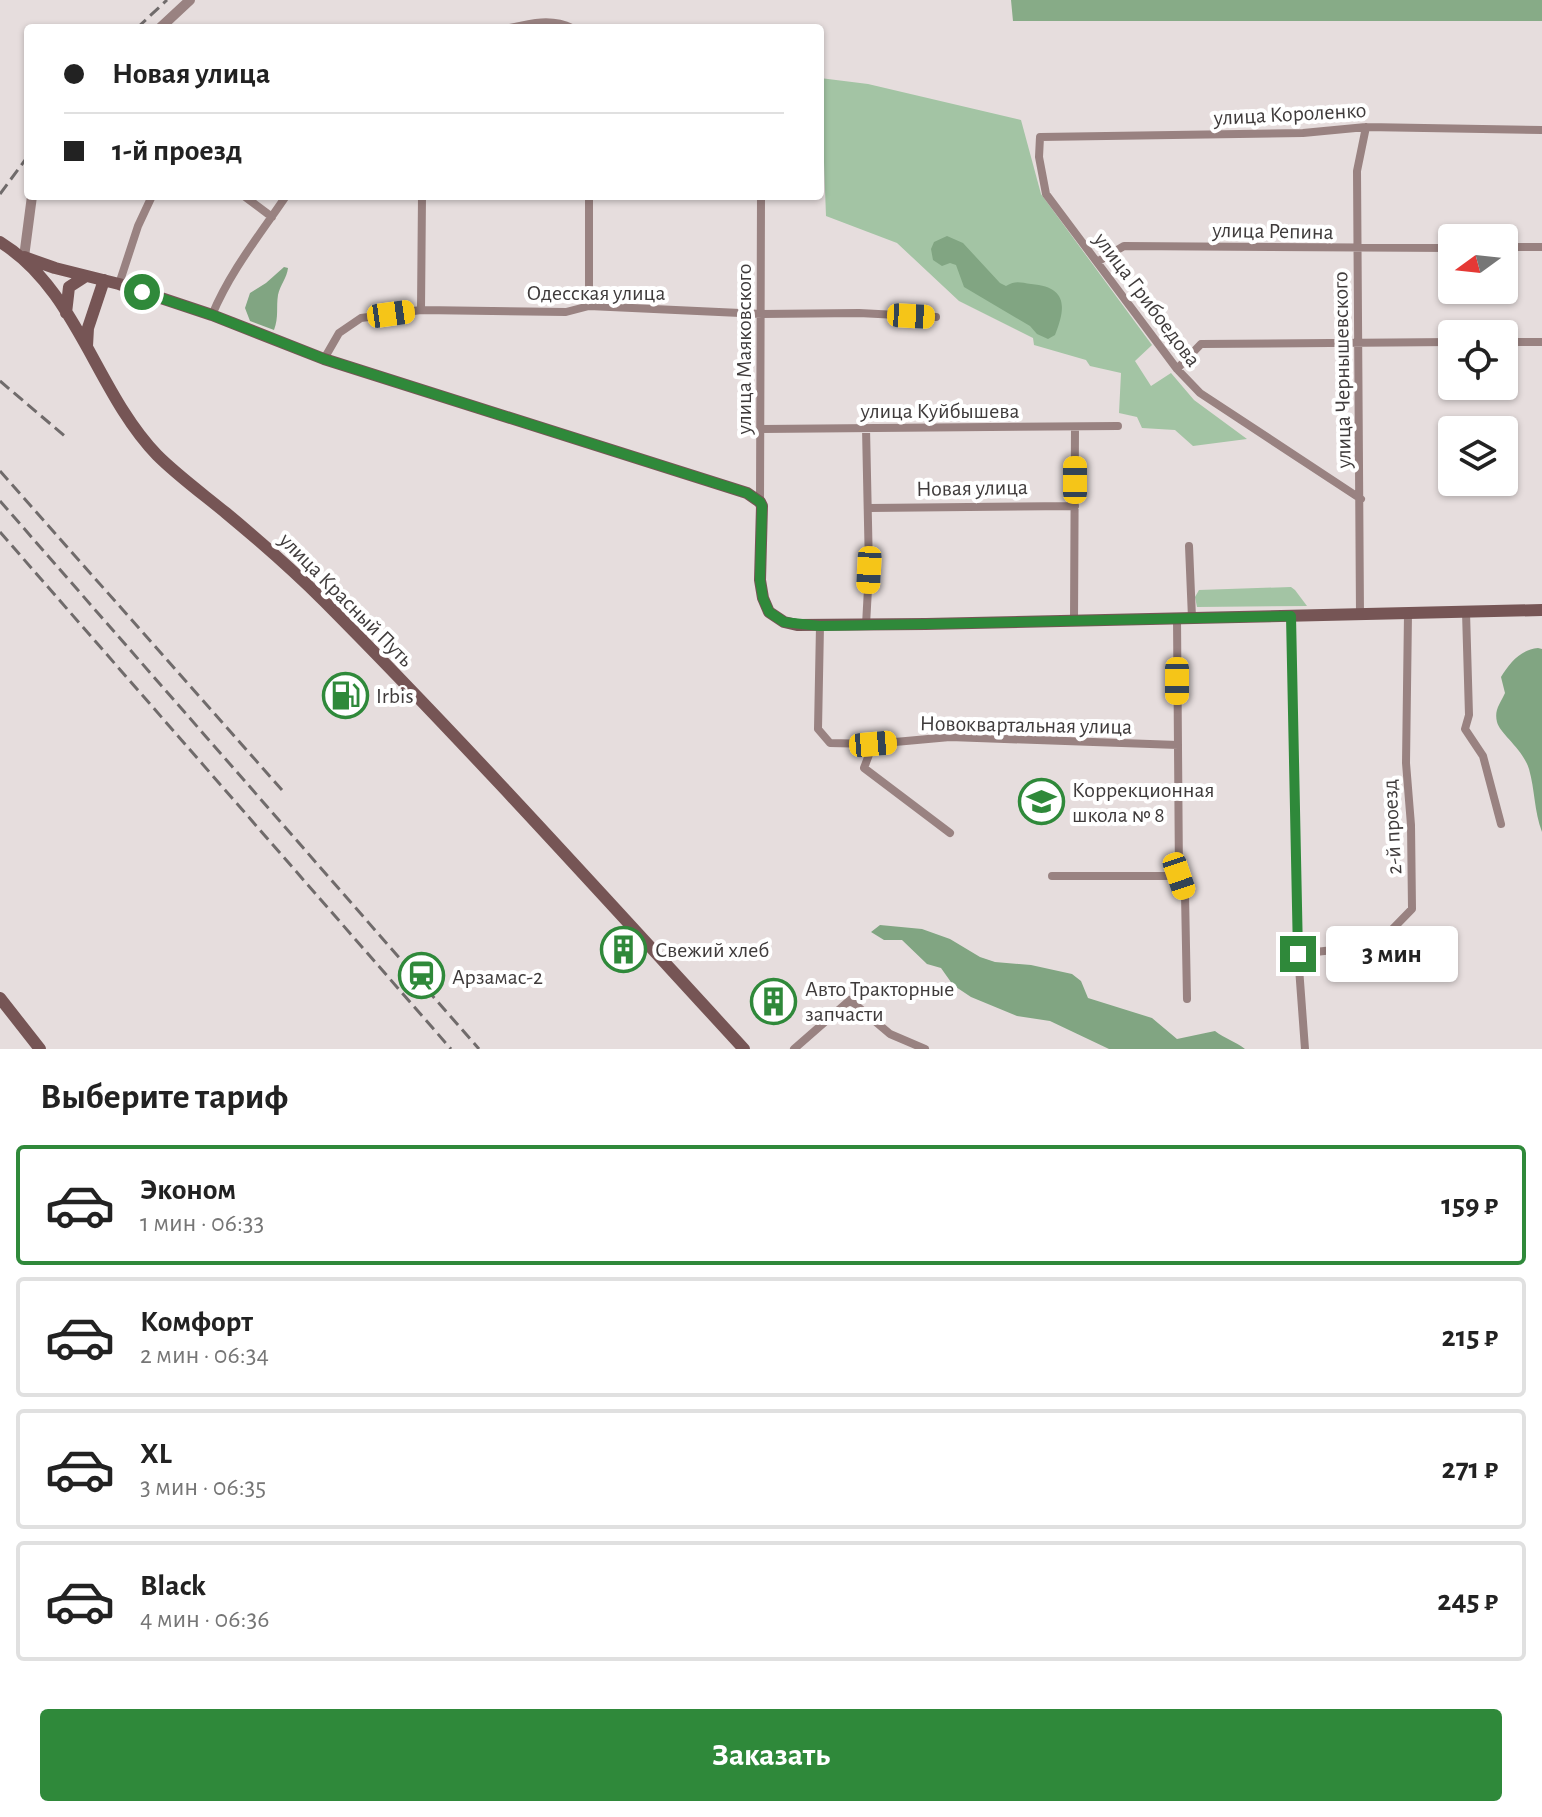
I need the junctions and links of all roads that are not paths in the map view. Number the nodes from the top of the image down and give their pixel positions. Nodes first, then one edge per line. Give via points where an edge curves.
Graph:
1 (190, 0) edge
2 (164, 24) edge
3 (529, 24) edge
4 (564, 24) edge
5 (1366, 127) junction
6 (1542, 130) edge
7 (1040, 137) joint
8 (31, 200) edge
9 (150, 200) edge
10 (249, 200) edge
11 (283, 200) edge
12 (422, 200) edge
13 (589, 200) edge
14 (761, 200) edge
15 (272, 217) junction
16 (0, 242) edge
17 (1518, 247) edge
18 (1542, 247) edge
19 (1438, 248) edge
20 (1357, 249) junction
21 (24, 257) junction
22 (1097, 262) junction
23 (86, 276) junction
24 (104, 280) junction
25 (119, 284) junction
26 (589, 306) junction
27 (421, 310) junction
28 (66, 313) junction
29 (762, 314) junction
30 (212, 315) junction
31 (936, 317) dead end
32 (1438, 342) edge
33 (1518, 342) edge
34 (1542, 342) edge
35 (1360, 344) junction
36 (87, 348) junction
37 (324, 359) junction
38 (1177, 369) junction
39 (1118, 426) dead end
40 (1075, 427) junction
41 (866, 428) junction
42 (762, 429) junction
43 (1361, 499) junction
44 (760, 502) junction
45 (1075, 506) junction
46 (869, 508) junction
47 (1189, 546) dead end
48 (1542, 610) edge
49 (1466, 612) junction
50 (1360, 614) junction
51 (1408, 614) junction
52 (1291, 616) junction
53 (1177, 618) junction
54 (1192, 618) junction
55 (1074, 620) junction
56 (866, 625) junction
57 (820, 626) junction
58 (873, 744) junction
59 (1178, 745) junction
60 (1501, 824) dead end
61 (950, 833) dead end
62 (1052, 876) dead end
63 (1179, 876) junction
64 (1298, 954) junction
65 (0, 998) edge
66 (1187, 999) dead end
67 (40, 1049) edge
68 (744, 1049) edge
69 (794, 1049) edge
70 (925, 1049) edge
71 (1305, 1049) edge

1 - 2 street
3 - 4 street
5 - 6 street, улица Короленко
5 - 7 street, улица Короленко via 1303,133
5 - 20 street, улица Чернышевского via 1357,171
7 - 22 street, улица Грибоедова via 1046,194
8 - 21 street
9 - 25 street
10 - 15 street
11 - 15 street
12 - 27 street
13 - 26 street
14 - 29 street, улица Маяковского
15 - 30 street via 224,287
16 - 21 main road, улица Красный Путь
17 - 18 street
19 - 20 street, улица Репина
20 - 22 street, улица Репина via 1124,246
20 - 35 street, улица Чернышевского
21 - 23 main road
21 - 28 main road, улица Красный Путь
22 - 38 street, улица Грибоедова
23 - 24 main road
23 - 28 main road via 69,287
24 - 25 main road
24 - 36 main road
25 - 30 main road
26 - 27 street, Одесская улица via 566,312
26 - 29 street, Одесская улица
27 - 37 street, Одесская улица via 361,318 339,333
28 - 36 main road, улица Красный Путь
29 - 31 street, Одесская улица
29 - 42 street, улица Маяковского
30 - 37 main road
32 - 35 street
33 - 34 street
35 - 38 street via 1201,344
35 - 43 street, улица Чернышевского
36 - 68 main road, улица Красный Путь via 124,411 158,455 277,555 324,602
37 - 44 main road via 747,493
38 - 43 street, улица Грибоедова via 1200,393
39 - 40 street, улица Куйбышева
40 - 41 street, улица Куйбышева
40 - 45 street
41 - 42 street, улица Куйбышева
41 - 46 street
42 - 44 street, улица Маяковского
43 - 50 street, улица Чернышевского
44 - 57 main road via 760,580 769,612 784,622
45 - 46 street, Новая улица
45 - 55 street
46 - 56 street
47 - 54 street
48 - 49 main road
49 - 51 main road
49 - 60 street via 1465,729 1483,756
50 - 51 main road
50 - 52 main road
51 - 64 street, 2-й проезд via 1406,763 1412,909 1377,945
52 - 54 main road
52 - 64 street
53 - 54 main road
53 - 55 main road
53 - 59 street
55 - 56 main road
56 - 57 main road
57 - 58 street, Новоквартальная улица via 818,729 830,743
58 - 59 street, Новоквартальная улица via 950,737
58 - 61 street via 864,768
59 - 63 street
62 - 63 street
63 - 66 street via 1185,894
64 - 71 street
65 - 67 main road
69 - 70 street via 850,1000 890,1034

